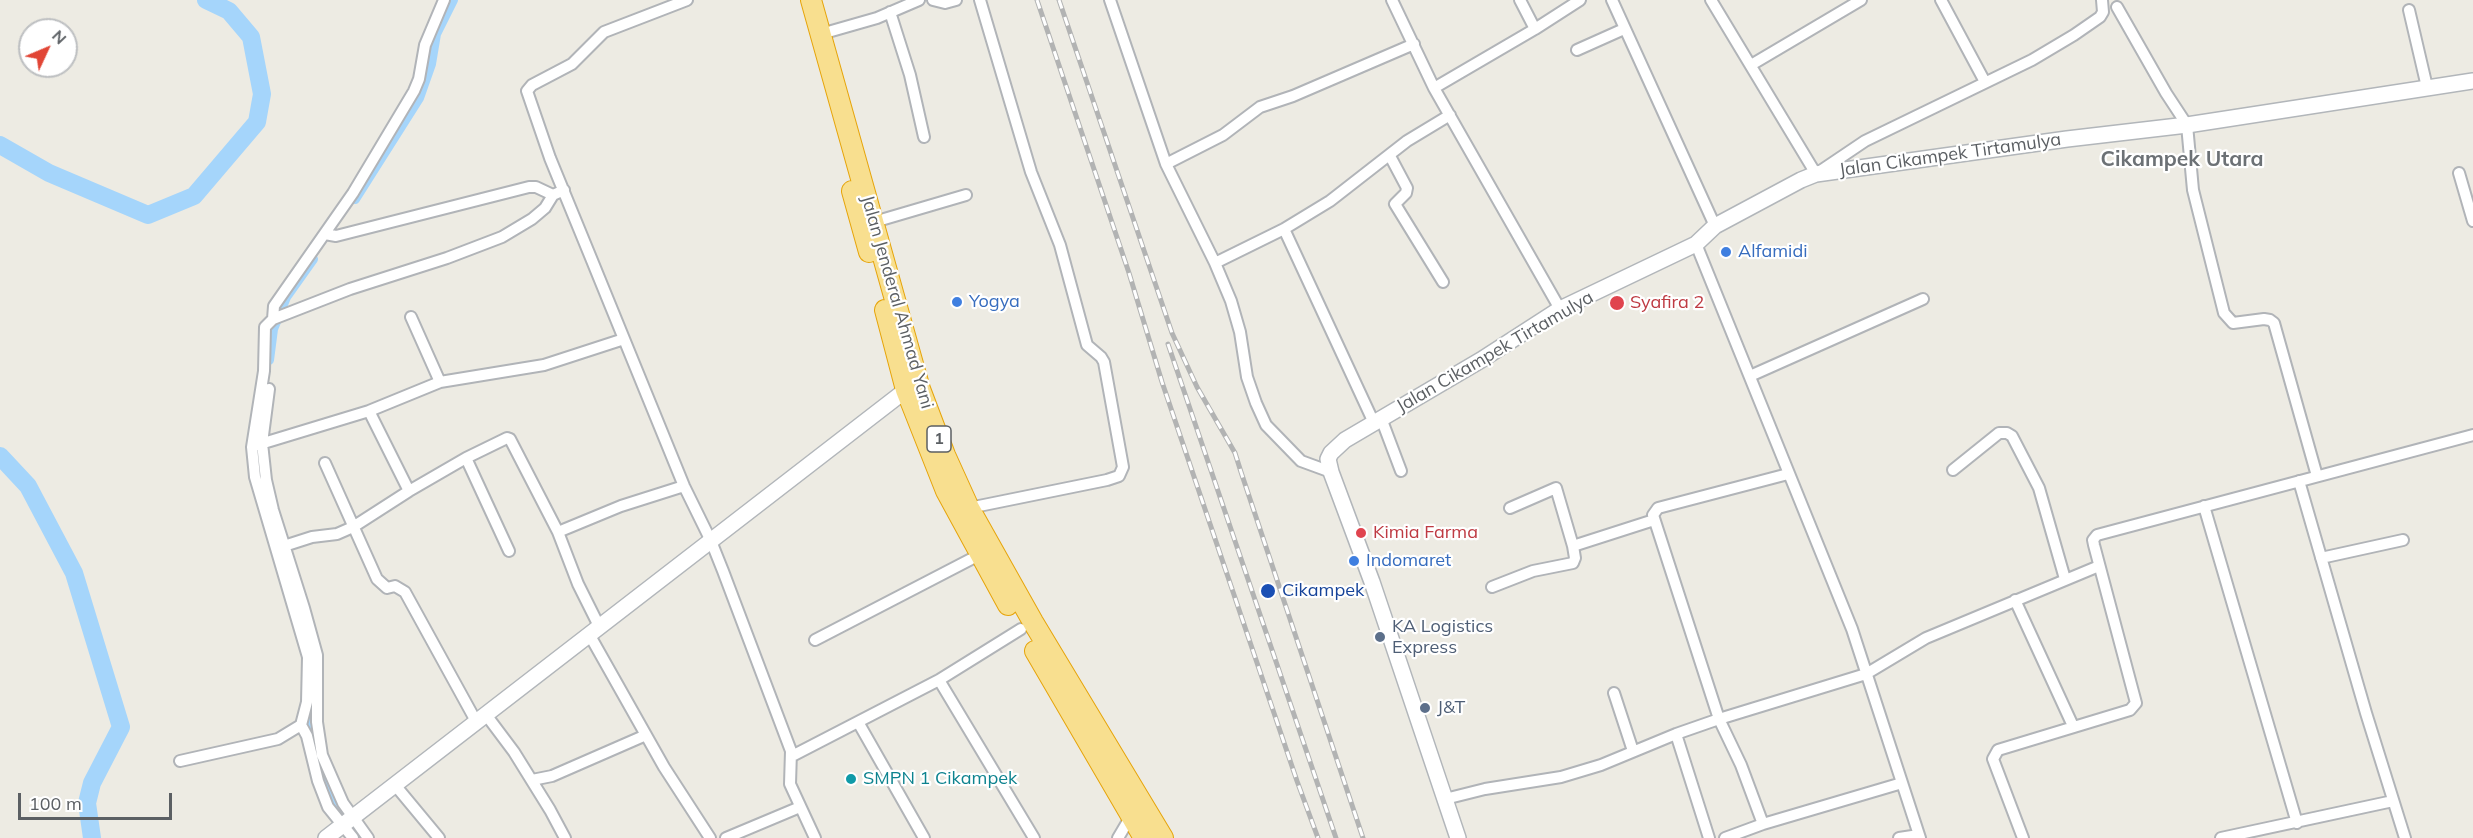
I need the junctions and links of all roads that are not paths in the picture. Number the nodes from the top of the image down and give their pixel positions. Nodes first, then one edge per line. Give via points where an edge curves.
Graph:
1 (444, 0) edge
2 (687, 0) edge
3 (799, 0) edge
4 (811, 0) edge
5 (919, 0) edge
6 (933, 0) edge
7 (956, 0) edge
8 (980, 0) edge
9 (1110, 0) edge
10 (1392, 0) edge
11 (1520, 0) edge
12 (1580, 0) edge
13 (1612, 0) edge
14 (1711, 0) edge
15 (1861, 0) edge
16 (1941, 0) edge
17 (2102, 0) edge
18 (2128, 0) edge
19 (2117, 7) junction
20 (2409, 10) dead end
21 (890, 12) junction
22 (2103, 12) junction
23 (1535, 29) junction
24 (1624, 29) junction
25 (820, 34) junction
26 (1413, 44) junction
27 (1576, 50) dead end
28 (1751, 65) junction
29 (2473, 81) edge
30 (1985, 82) junction
31 (1434, 87) junction
32 (2427, 87) junction
33 (1450, 115) junction
34 (2187, 125) junction
35 (924, 137) dead end
36 (1390, 156) junction
37 (1166, 164) junction
38 (2459, 173) dead end
39 (1816, 174) junction
40 (564, 190) junction
41 (553, 195) junction
42 (966, 195) dead end
43 (2473, 221) edge
44 (874, 222) junction
45 (1715, 226) junction
46 (1284, 229) junction
47 (329, 235) junction
48 (1696, 244) junction
49 (1215, 263) junction
50 (1443, 282) dead end
51 (1923, 299) dead end
52 (1560, 309) junction
53 (411, 317) dead end
54 (278, 318) junction
55 (624, 339) junction
56 (1750, 376) junction
57 (440, 382) junction
58 (269, 389) dead end
59 (913, 389) junction
60 (369, 411) junction
61 (1377, 420) junction
62 (2473, 435) edge
63 (257, 445) junction
64 (466, 458) junction
65 (325, 463) dead end
66 (1953, 470) dead end
67 (1401, 471) dead end
68 (1331, 472) junction
69 (1788, 474) junction
70 (2317, 476) junction
71 (2299, 482) junction
72 (684, 486) junction
73 (409, 490) junction
74 (2204, 506) junction
75 (969, 508) junction
76 (1510, 508) dead end
77 (1654, 520) junction
78 (353, 526) junction
79 (558, 532) junction
80 (2403, 540) dead end
81 (711, 541) junction
82 (284, 546) junction
83 (1573, 546) junction
84 (509, 551) dead end
85 (979, 555) junction
86 (2321, 558) junction
87 (2099, 566) junction
88 (2065, 579) junction
89 (1492, 587) dead end
90 (2016, 600) junction
91 (1022, 629) junction
92 (594, 630) junction
93 (814, 640) dead end
94 (1866, 674) junction
95 (939, 681) junction
96 (1614, 693) dead end
97 (1719, 719) junction
98 (482, 720) junction
99 (858, 722) junction
100 (308, 723) junction
101 (2073, 726) junction
102 (1676, 734) junction
103 (646, 735) junction
104 (1633, 751) junction
105 (792, 756) junction
106 (180, 761) dead end
107 (531, 780) junction
108 (1902, 783) junction
109 (395, 785) junction
110 (1445, 799) junction
111 (2393, 801) junction
112 (800, 807) junction
113 (1131, 816) junction
114 (348, 821) junction
115 (2297, 822) junction
116 (1762, 824) junction
117 (1920, 837) edge
118 (326, 838) edge
119 (353, 838) edge
120 (368, 838) edge
121 (439, 838) edge
122 (565, 838) edge
123 (710, 838) edge
124 (726, 838) edge
125 (815, 838) edge
126 (924, 838) edge
127 (1034, 838) edge
128 (1118, 838) edge
129 (1144, 838) edge
130 (1163, 838) edge
131 (1458, 838) edge
132 (1709, 838) edge
133 (1725, 838) edge
134 (1899, 838) edge
135 (2024, 838) edge
136 (2221, 838) edge
137 (2406, 838) edge

1 - 47 street via 429,31 414,91
2 - 40 street via 604,32 572,64 529,87 527,91
3 - 59 highway, Jalan Jenderal Ahmad Yani / 1
4 - 25 highway, Jalan Jenderal Ahmad Yani / 1
5 - 21 street
6 - 7 street
8 - 75 street via 1031,172 1060,245 1087,345 1104,362 1123,467 1119,476 1107,480
9 - 37 street
10 - 26 street
11 - 23 street
12 - 23 street
13 - 24 street
14 - 28 street
15 - 28 street
16 - 30 street
17 - 22 street
18 - 19 street
19 - 22 street
19 - 34 street
20 - 32 street
21 - 25 street
21 - 35 street
22 - 30 street via 2094,22 2032,60
23 - 31 street
24 - 27 street
24 - 45 street
25 - 44 highway, Jalan Jenderal Ahmad Yani / 1
26 - 31 street
26 - 37 street via 1260,107 1223,135
28 - 39 street
29 - 32 street, Jalan Cikampek Tirtamulya
30 - 39 street via 1865,141
31 - 33 street
32 - 34 street, Jalan Cikampek Tirtamulya
33 - 36 street
33 - 52 street
34 - 39 street, Jalan Cikampek Tirtamulya
34 - 70 street via 2195,202 2224,313 2233,323 2264,319 2274,323
36 - 46 street via 1330,201
36 - 50 street via 1407,188 1395,204
37 - 49 street
38 - 43 street
39 - 45 street, Jalan Cikampek Tirtamulya
40 - 41 street
40 - 55 street
41 - 47 street via 529,187
41 - 54 street via 545,208 502,237
42 - 44 street
44 - 59 highway, Jalan Jenderal Ahmad Yani / 1
45 - 48 street, Jalan Cikampek Tirtamulya
46 - 49 street
46 - 61 street
47 - 54 street via 274,306
48 - 52 street, Jalan Cikampek Tirtamulya
48 - 56 street
49 - 68 street via 1240,332 1246,377 1266,425 1301,461
51 - 56 street
52 - 61 street, Jalan Cikampek Tirtamulya
53 - 57 street
54 - 63 street via 265,327
55 - 57 street via 544,365
55 - 72 street
56 - 69 street
57 - 60 street
58 - 63 street
59 - 75 highway, Jalan Jenderal Ahmad Yani / 1
59 - 81 street
59 - 85 highway, Jalan Jenderal Ahmad Yani / 1 via 946,491
60 - 63 street
60 - 73 street
61 - 67 street
61 - 68 street, Jalan Cikampek Tirtamulya via 1331,453
62 - 70 street
63 - 82 street
63 - 100 street via 258,492 308,657
64 - 73 street
64 - 79 street via 510,439
64 - 84 street
65 - 78 street
66 - 88 street via 2000,433 2012,436 2039,488
68 - 110 street
69 - 77 street via 1658,508
69 - 94 street via 1852,629
70 - 71 street
71 - 74 street
71 - 86 street
72 - 79 street
72 - 81 street
73 - 78 street
74 - 87 street via 2100,532 2093,540
74 - 115 street
75 - 130 highway, Jalan Jenderal Ahmad Yani / 1
76 - 83 street via 1556,488
77 - 83 street
77 - 97 street
78 - 82 street via 337,534
78 - 98 street via 377,579 387,588 395,586 405,592
79 - 92 street
80 - 86 street
81 - 92 street
81 - 105 street
82 - 100 street via 317,655
83 - 89 street via 1573,563
85 - 91 highway, Jalan Jenderal Ahmad Yani / 1
85 - 93 street
86 - 111 street
87 - 88 street
87 - 101 street via 2136,703 2130,710
88 - 90 street
90 - 94 street via 1926,638
90 - 101 street
91 - 95 street
91 - 113 highway, Jalan Jenderal Ahmad Yani / 1
92 - 98 street
92 - 103 street
94 - 97 street
94 - 108 street
95 - 99 street
95 - 127 street
96 - 104 street
97 - 102 street
97 - 116 street
98 - 107 street via 514,752
98 - 109 street
99 - 105 street
99 - 126 street
100 - 106 street via 278,739
100 - 114 street
100 - 114 street via 307,736 328,807
101 - 135 street via 1998,750 1994,755
102 - 104 street
102 - 132 street
103 - 107 street via 552,776
103 - 123 street
104 - 110 street via 1561,777
105 - 112 street via 789,777
107 - 122 street
108 - 116 street
108 - 117 street
109 - 114 street
109 - 121 street
110 - 131 street
111 - 115 street
111 - 137 street
112 - 124 street
112 - 125 street
113 - 128 street
113 - 129 highway, Jalan Jenderal Ahmad Yani / 1
114 - 118 street
114 - 119 street
114 - 120 street
115 - 136 street
116 - 133 street
117 - 134 street

